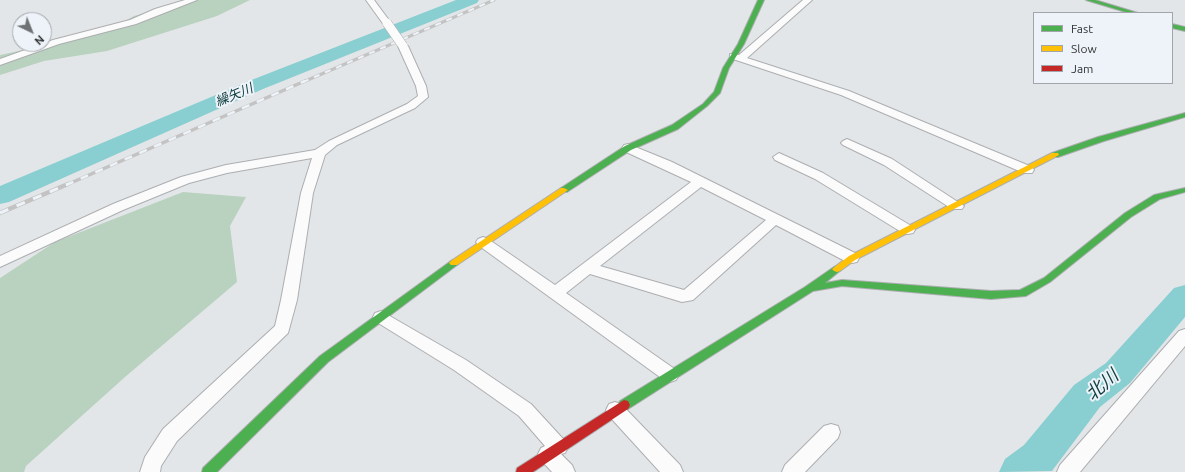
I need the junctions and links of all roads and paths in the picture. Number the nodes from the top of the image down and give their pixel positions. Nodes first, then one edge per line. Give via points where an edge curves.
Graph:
1 (193, 0) edge
2 (370, 0) edge
3 (761, 0) edge
4 (808, 0) edge
5 (1089, 0) edge
6 (1131, 12) edge
7 (1173, 22) edge
8 (1173, 26) edge
9 (1185, 26) edge
10 (1185, 29) edge
11 (737, 57) junction
12 (0, 62) edge
13 (1185, 115) edge
14 (846, 143) dead end
15 (628, 148) junction
16 (319, 153) junction
17 (779, 157) dead end
18 (1028, 170) junction
19 (700, 181) junction
20 (1185, 190) edge
21 (957, 206) junction
22 (775, 219) junction
23 (908, 230) junction
24 (483, 242) junction
25 (852, 258) junction
26 (0, 262) edge
27 (588, 268) junction
28 (808, 290) junction
29 (555, 293) junction
30 (381, 317) junction
31 (1185, 335) edge
32 (670, 375) junction
33 (615, 410) junction
34 (831, 432) dead end
35 (553, 451) junction
36 (150, 472) edge
37 (208, 472) edge
38 (522, 472) edge
39 (565, 472) edge
40 (674, 472) edge
41 (792, 472) edge
42 (1067, 472) edge

1 - 12 street via 133,22 56,42
2 - 16 street, bridge via 402,46 421,86 423,96 411,106 333,143
3 - 11 main road
4 - 11 street
5 - 6 main road
7 - 9 main road
8 - 10 main road
11 - 15 main road via 726,68 717,93 705,105 675,126
11 - 18 street via 845,93
13 - 18 main road via 1094,141 1060,153
14 - 21 street via 888,162
15 - 19 street
15 - 24 main road
16 - 26 street via 185,180 118,207
16 - 36 street via 307,193 282,329 170,435 152,463
17 - 23 street via 819,176
18 - 21 main road
19 - 22 street
19 - 27 street
20 - 28 main road via 1157,197 1128,215 1047,280 1022,292 991,295 842,283
21 - 23 main road
22 - 25 street
22 - 27 street via 688,296
23 - 25 main road
24 - 29 street
24 - 30 main road
25 - 28 main road
27 - 29 street
28 - 32 main road
29 - 32 street
30 - 35 street via 460,365 525,410
30 - 37 main road via 324,359
31 - 42 street
32 - 33 main road
33 - 35 main road
33 - 40 street
34 - 41 street
35 - 38 main road
35 - 39 street

